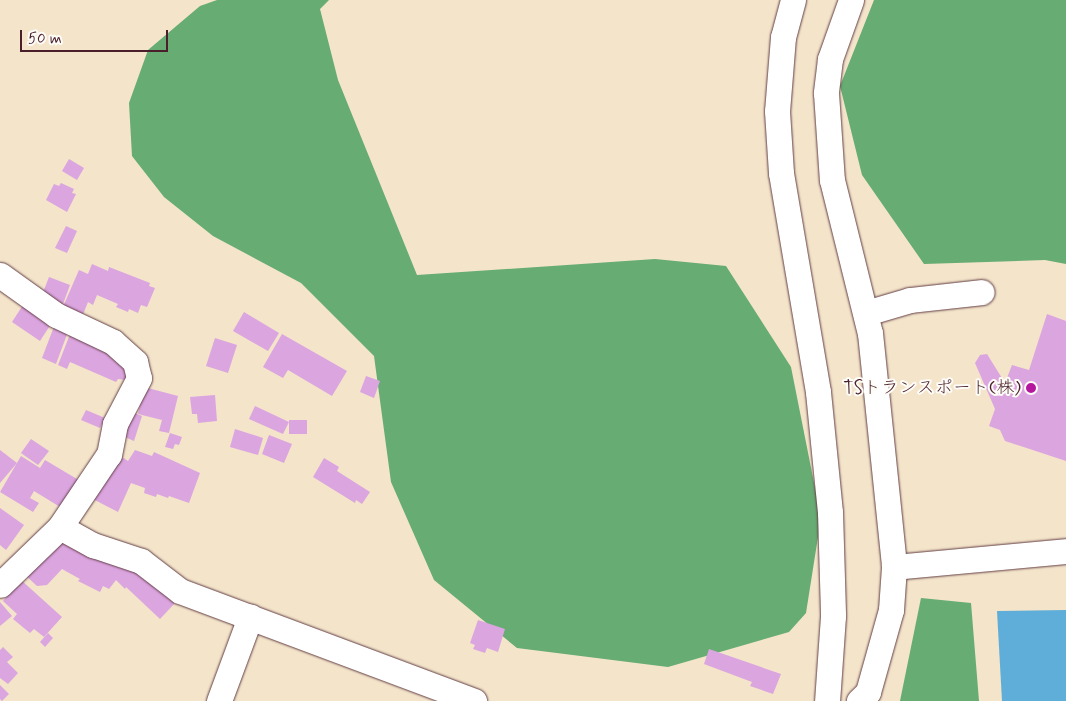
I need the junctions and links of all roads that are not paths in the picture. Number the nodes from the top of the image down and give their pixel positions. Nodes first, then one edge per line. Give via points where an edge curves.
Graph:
1 (792, 0) edge
2 (851, 0) edge
3 (0, 275) edge
4 (982, 292) dead end
5 (866, 313) junction
6 (60, 527) junction
7 (1066, 551) edge
8 (894, 567) junction
9 (0, 586) edge
10 (250, 617) junction
11 (219, 701) edge
12 (474, 701) edge
13 (827, 701) edge
14 (859, 701) edge

1 - 13 street via 783,37 777,111 781,173 818,392 830,512 833,616
2 - 5 street via 830,60 826,93 832,180
3 - 6 street via 56,315 113,342 135,362 139,378 115,424 109,454
4 - 5 street via 910,300
5 - 8 street
6 - 9 street
6 - 10 street via 93,545 141,562 180,591
7 - 8 street
8 - 14 street via 891,610 868,692
10 - 11 street
10 - 12 street

